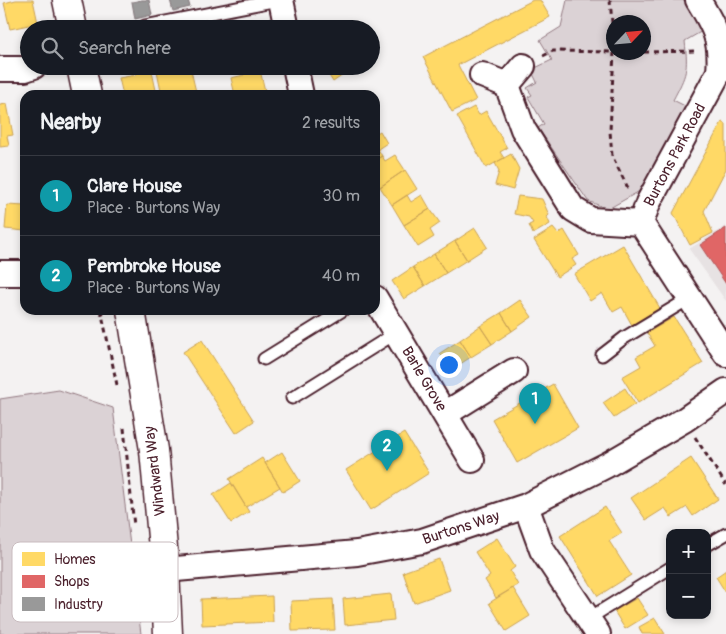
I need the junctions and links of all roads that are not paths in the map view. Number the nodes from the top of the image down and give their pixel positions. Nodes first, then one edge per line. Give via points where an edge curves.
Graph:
1 (67, 0) edge
2 (280, 0) edge
3 (698, 0) edge
4 (71, 20) edge
5 (175, 20) edge
6 (285, 20) edge
7 (523, 66) road end
8 (0, 69) edge
9 (20, 69) edge
10 (83, 75) edge
11 (297, 75) edge
12 (482, 75) dead end
13 (507, 85) junction
14 (86, 90) edge
15 (300, 90) edge
16 (641, 223) junction
17 (0, 272) edge
18 (20, 273) edge
19 (690, 298) junction
20 (380, 306) edge
21 (132, 315) edge
22 (335, 315) edge
23 (396, 333) junction
24 (726, 354) edge
25 (602, 355) dead end
26 (264, 359) dead end
27 (514, 370) dead end
28 (726, 390) edge
29 (292, 398) dead end
30 (445, 414) junction
31 (472, 460) dead end
32 (526, 506) junction
33 (726, 534) edge
34 (162, 542) edge
35 (711, 543) edge
36 (178, 569) edge
37 (666, 571) edge
38 (593, 626) edge

1 - 4 street
2 - 5 lane
2 - 6 street
3 - 16 street, Burtons Park Road via 718,38 719,72 648,203
7 - 13 street
8 - 9 street
10 - 14 street
11 - 15 street
12 - 13 street
13 - 16 street via 523,129 573,209 592,220
16 - 19 street, Burtons Park Road
17 - 18 street
19 - 24 street, Burtons Park Road
19 - 25 lane
20 - 23 street, Barle Grove
21 - 34 street, Windward Way via 154,450
22 - 26 lane
23 - 29 lane
23 - 30 street, Barle Grove
27 - 30 street
28 - 32 street, Burtons Way via 684,420 607,465
30 - 31 street, Barle Grove
32 - 36 street, Burtons Way via 422,541 357,553
32 - 38 street via 542,550
33 - 35 lane
37 - 38 lane

